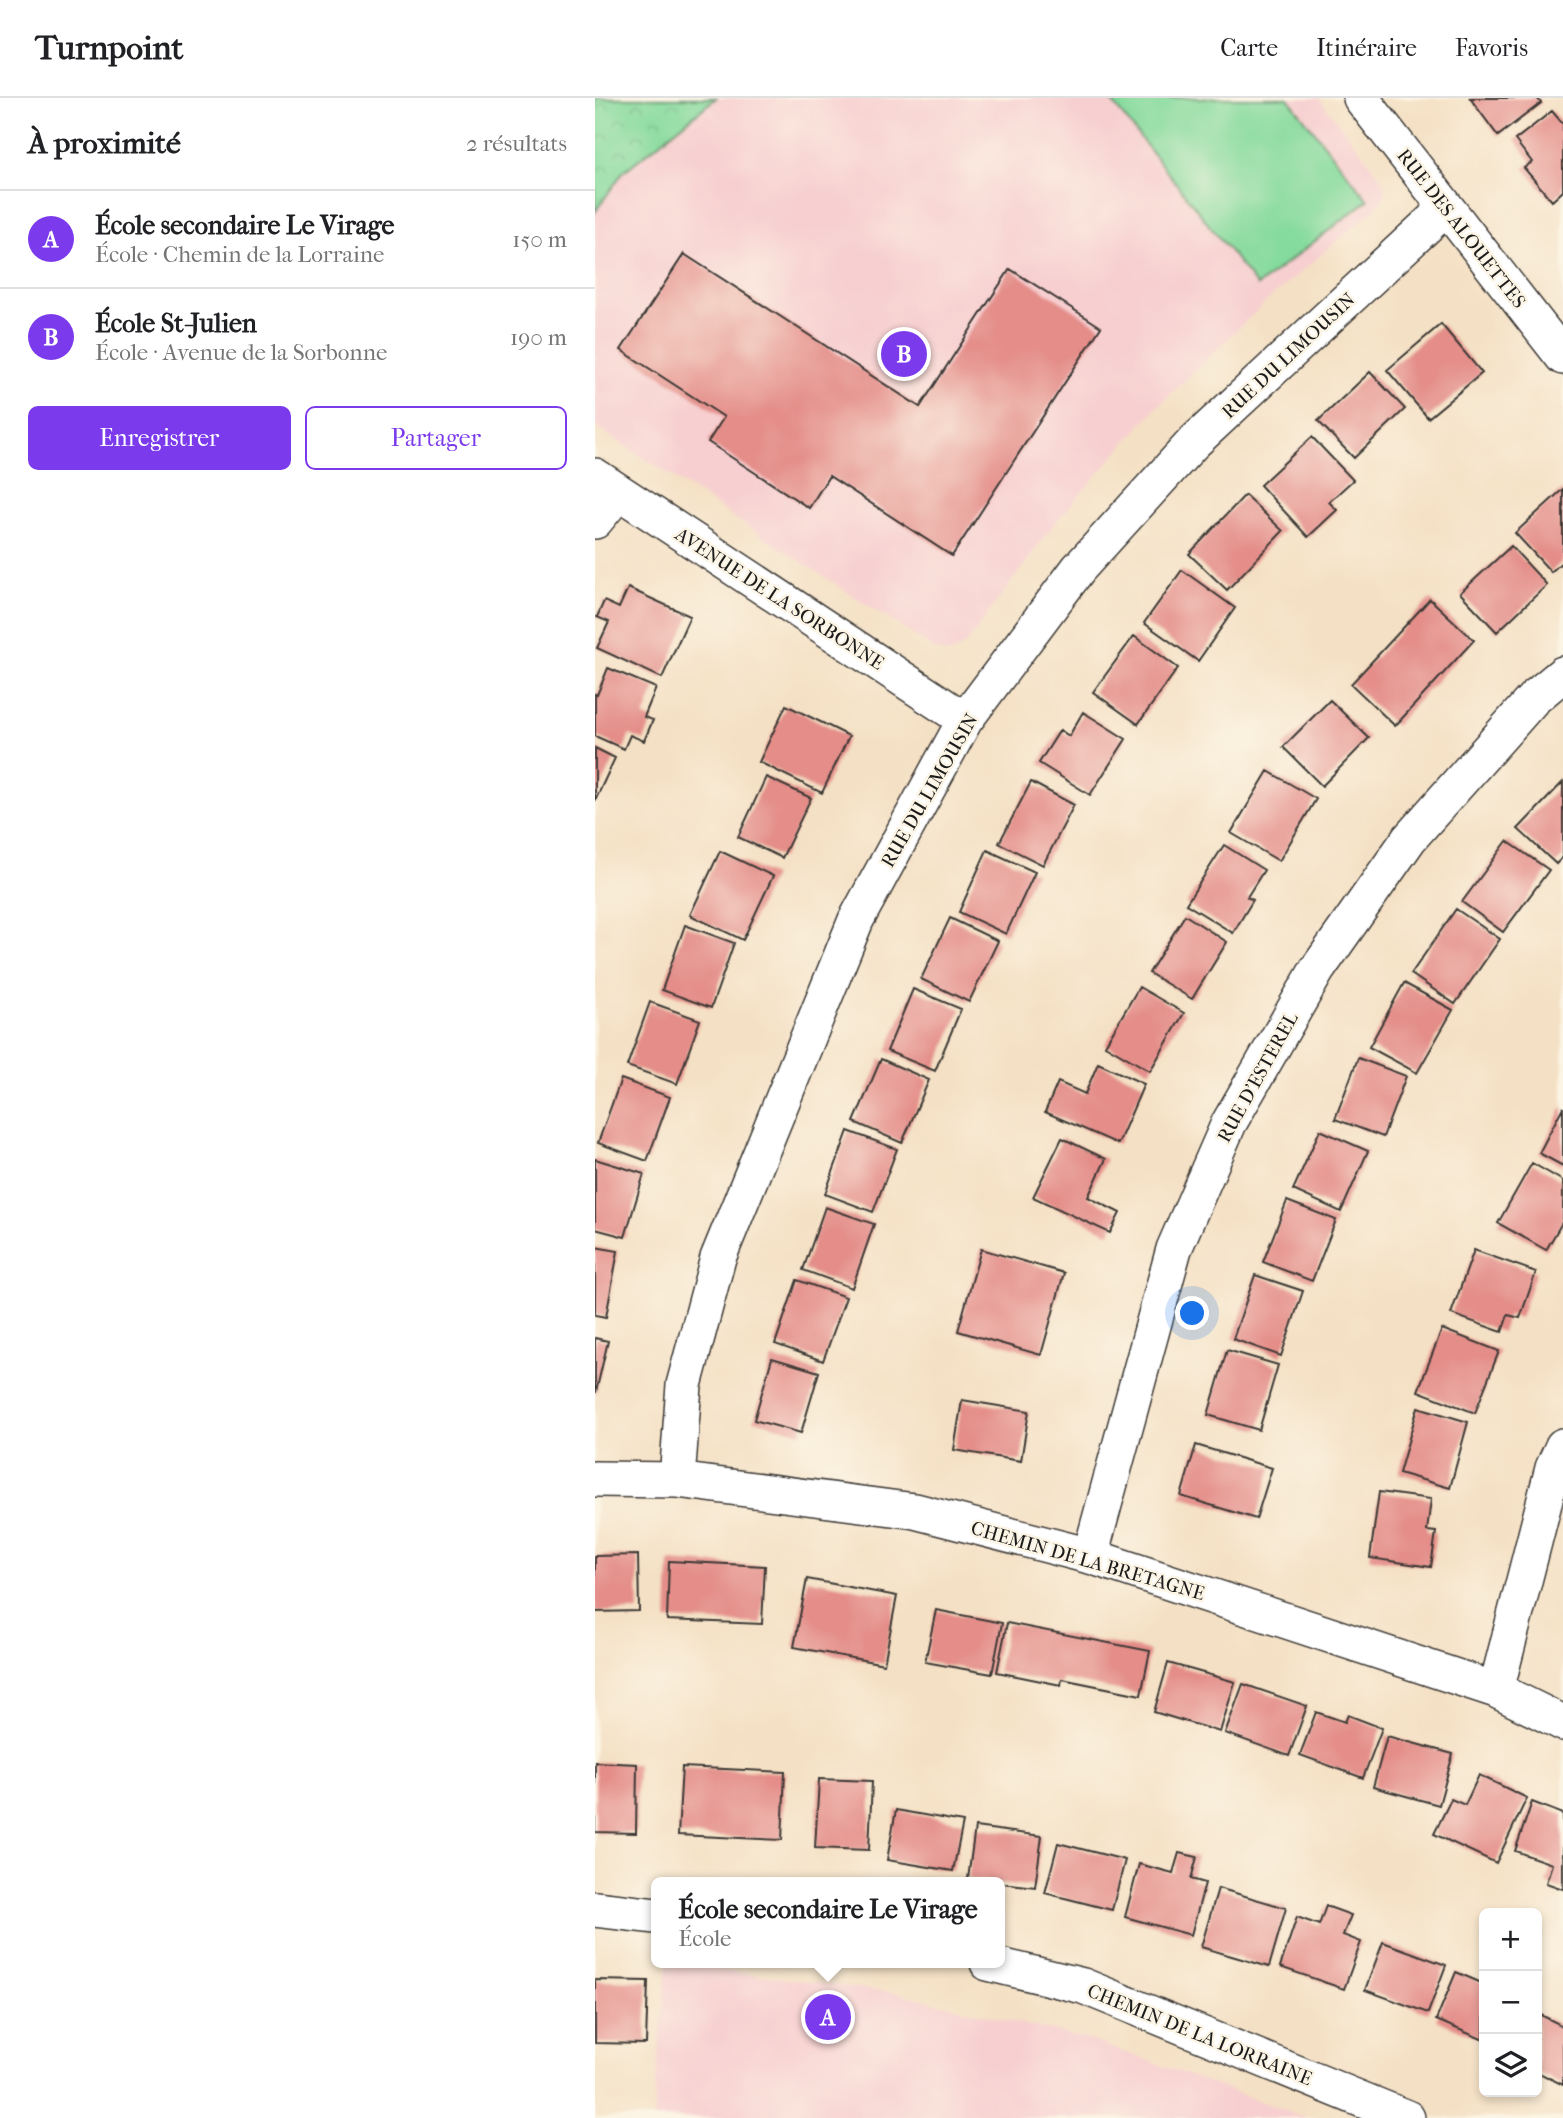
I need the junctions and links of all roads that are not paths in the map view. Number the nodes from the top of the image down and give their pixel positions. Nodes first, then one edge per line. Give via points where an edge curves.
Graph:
1 (1360, 98) edge
2 (1446, 208) junction
3 (1563, 357) edge
4 (607, 484) edge
5 (595, 521) edge
6 (1563, 674) edge
7 (965, 720) junction
8 (1563, 1446) edge
9 (595, 1479) edge
10 (677, 1480) junction
11 (1090, 1556) junction
12 (1496, 1690) junction
13 (1563, 1723) edge
14 (595, 1909) edge
15 (651, 1915) edge
16 (1005, 1967) edge
17 (1407, 2118) edge

1 - 2 street, RUE DES ALOUETTES
2 - 3 street, RUE DES ALOUETTES
2 - 7 street, RUE DU LIMOUSIN via 1193,443 1079,568
4 - 5 street
4 - 7 street, AVENUE DE LA SORBONNE
6 - 11 street, RUE D'ESTEREL via 1534,698 1409,839 1317,970 1229,1123 1174,1249
7 - 10 street, RUE DU LIMOUSIN via 856,920 718,1258 684,1385
8 - 12 street via 1553,1468
9 - 10 street, CHEMIN DE LA BRETAGNE
10 - 11 street, CHEMIN DE LA BRETAGNE via 915,1511
11 - 12 street, CHEMIN DE LA BRETAGNE
12 - 13 street, CHEMIN DE LA BRETAGNE
14 - 15 street
16 - 17 street, CHEMIN DE LA LORRAINE via 1083,1986

